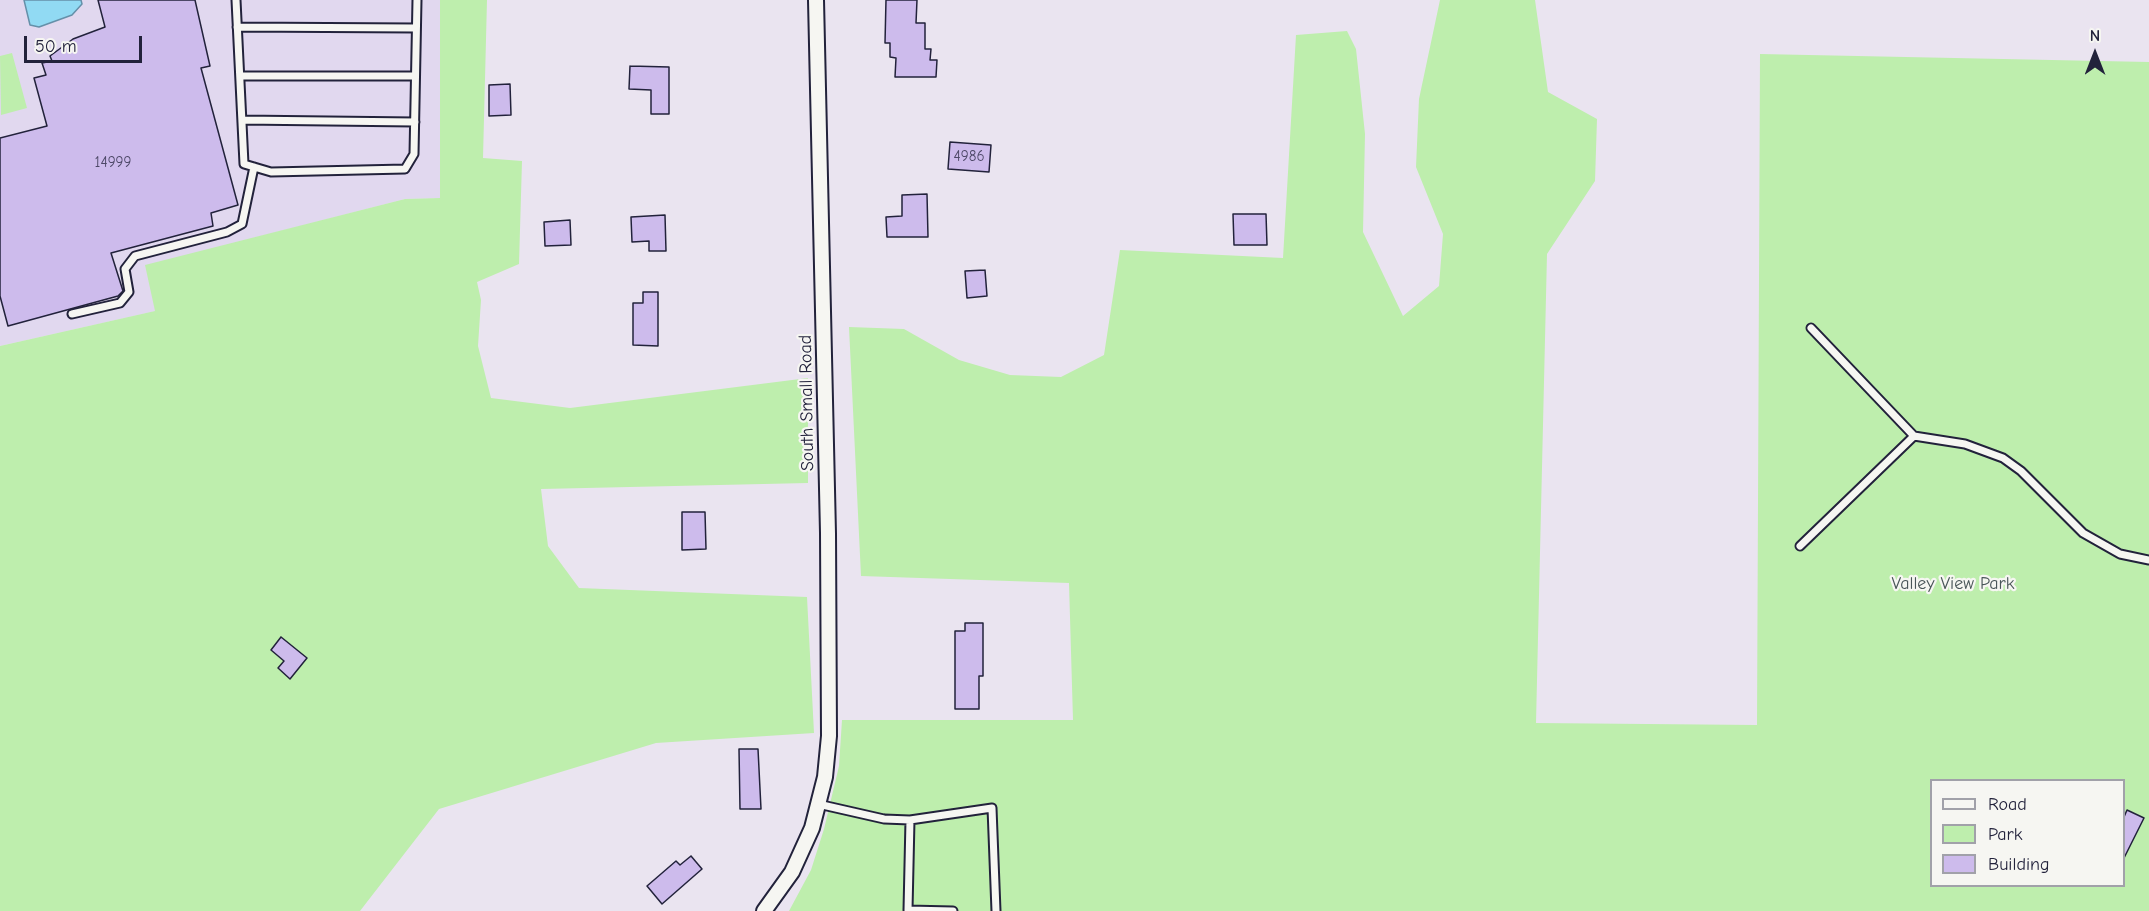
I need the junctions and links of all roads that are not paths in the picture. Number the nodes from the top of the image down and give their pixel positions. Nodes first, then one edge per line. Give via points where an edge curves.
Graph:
1 (236, 0) edge
2 (417, 0) edge
3 (816, 0) edge
4 (237, 27) junction
5 (416, 28) junction
6 (240, 76) junction
7 (416, 76) junction
8 (242, 120) junction
9 (415, 122) junction
10 (254, 167) junction
11 (72, 314) dead end
12 (1811, 328) dead end
13 (1914, 436) junction
14 (1800, 546) dead end
15 (2149, 560) edge
16 (818, 804) junction
17 (910, 820) junction
18 (764, 911) edge
19 (953, 911) edge
20 (996, 911) edge

1 - 4 lane
2 - 5 lane
3 - 16 street, South Small Road via 829,568 829,736
4 - 5 lane
4 - 6 lane
5 - 7 lane
6 - 7 lane
6 - 8 lane
7 - 9 lane
8 - 9 lane
8 - 10 lane via 244,164
9 - 10 lane via 414,154 405,169 271,172
10 - 11 lane via 242,224 227,232 135,256 125,269 129,292 120,303
12 - 13 lane
13 - 14 lane
13 - 15 lane via 1965,444 2003,458 2099,544 2120,554
16 - 17 lane via 884,819
16 - 18 street, South Small Road via 803,851
17 - 19 lane via 908,910
17 - 20 lane via 992,808

